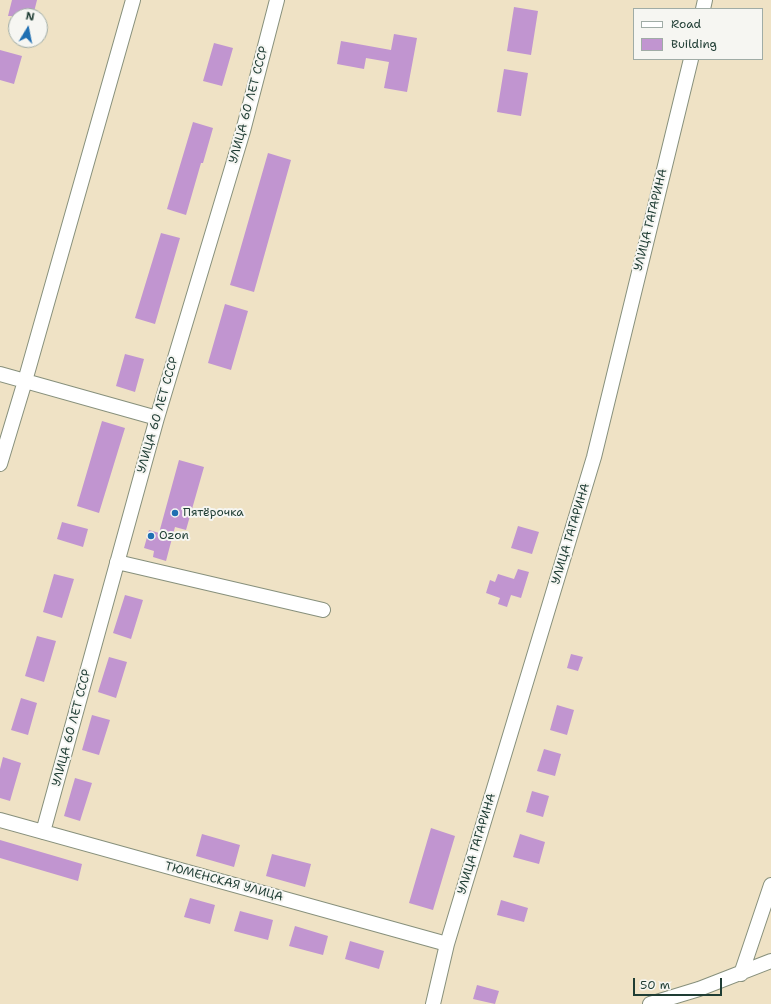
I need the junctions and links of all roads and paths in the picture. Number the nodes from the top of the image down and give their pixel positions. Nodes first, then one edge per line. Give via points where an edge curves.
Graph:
1 (133, 0) edge
2 (277, 0) edge
3 (690, 60) edge
4 (0, 374) edge
5 (25, 381) junction
6 (156, 418) junction
7 (0, 464) edge
8 (117, 562) junction
9 (323, 610) dead end
10 (0, 820) edge
11 (43, 832) junction
12 (771, 885) edge
13 (447, 944) junction
14 (771, 961) edge
15 (741, 974) junction
16 (433, 1004) edge
17 (650, 1004) edge

1 - 5 street
2 - 6 street, УЛИЦА 60 ЛЕТ СССР via 243,131
3 - 13 street, УЛИЦА ГАГАРИНА via 594,457
4 - 5 street
5 - 6 street
5 - 7 street
6 - 8 street, УЛИЦА 60 ЛЕТ СССР
8 - 9 street
8 - 11 street, УЛИЦА 60 ЛЕТ СССР
10 - 11 street, ТЮМЕНСКАЯ УЛИЦА
11 - 13 street, ТЮМЕНСКАЯ УЛИЦА
12 - 15 street
13 - 16 street, УЛИЦА ГАГАРИНА
14 - 15 street
15 - 17 street

